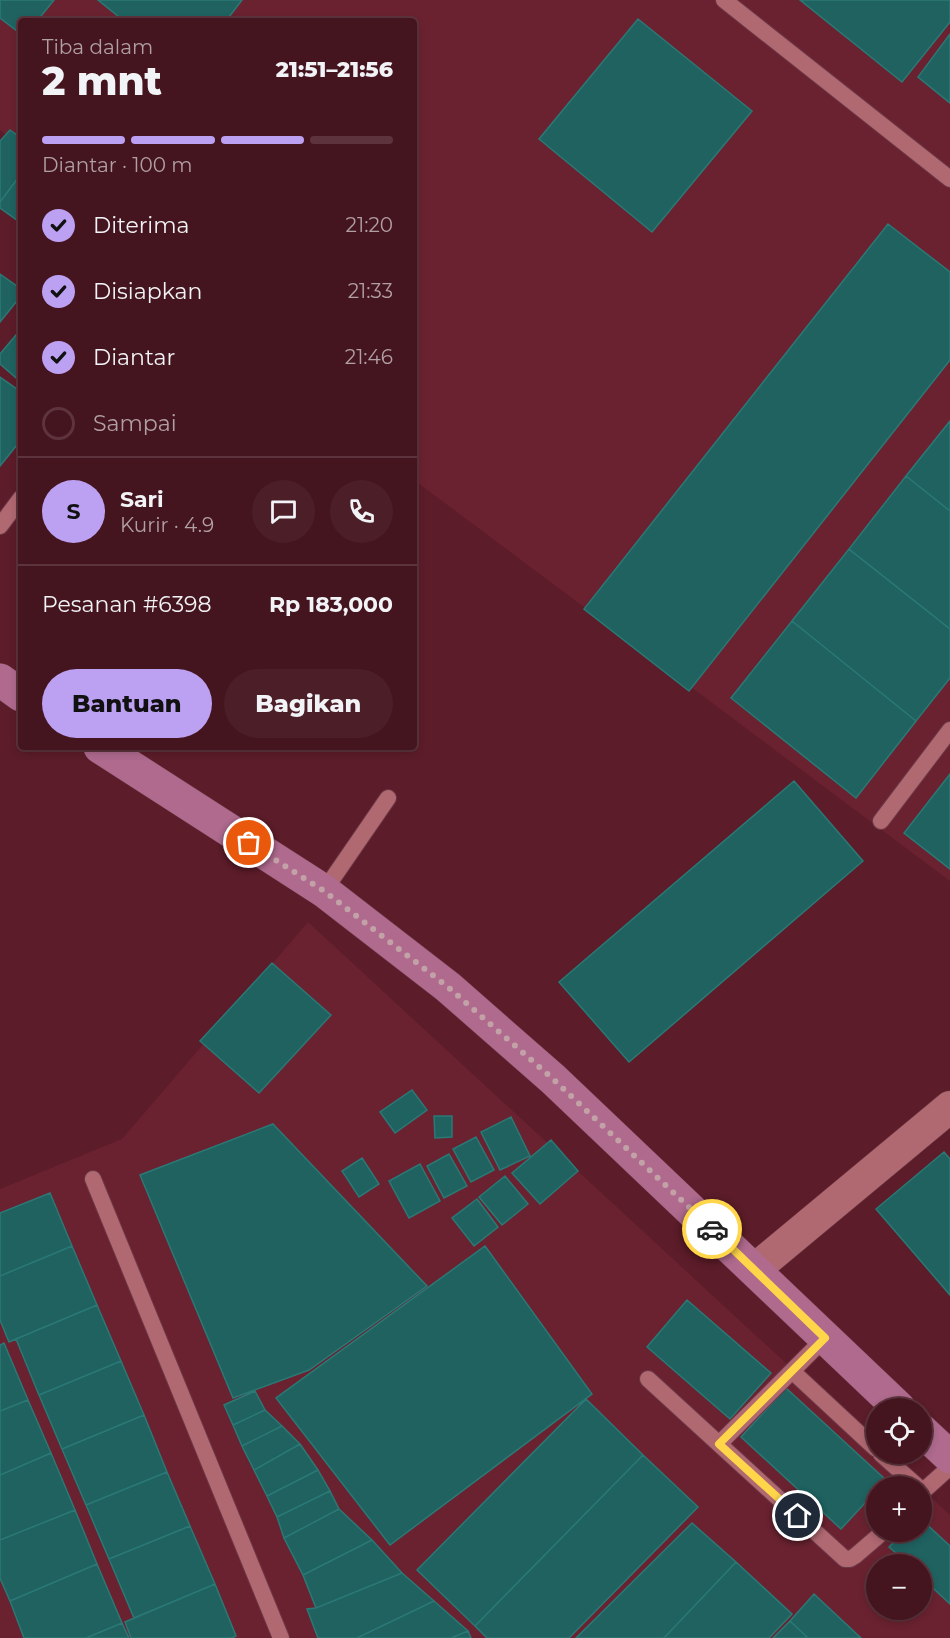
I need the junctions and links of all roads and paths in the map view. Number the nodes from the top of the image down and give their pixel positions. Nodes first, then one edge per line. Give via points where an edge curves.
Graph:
1 (724, 0) edge
2 (950, 178) edge
3 (18, 502) edge
4 (0, 526) edge
5 (0, 680) edge
6 (18, 692) edge
7 (950, 730) edge
8 (105, 750) edge
9 (388, 798) dead end
10 (881, 821) dead end
11 (324, 891) junction
12 (950, 1107) edge
13 (93, 1179) dead end
14 (754, 1270) junction
15 (825, 1338) junction
16 (792, 1371) junction
17 (648, 1379) dead end
18 (888, 1398) edge
19 (866, 1440) edge
20 (932, 1440) edge
21 (719, 1444) junction
22 (950, 1457) edge
23 (892, 1464) edge
24 (950, 1467) edge
25 (905, 1476) edge
26 (932, 1481) edge
27 (872, 1542) edge
28 (281, 1638) edge

1 - 2 lane
3 - 4 lane
5 - 6 main road
7 - 10 lane
8 - 11 main road
9 - 11 lane
11 - 14 main road via 448,987 553,1079
12 - 14 street
13 - 28 lane
14 - 15 main road
15 - 16 lane
15 - 18 main road
16 - 19 lane
16 - 21 lane
17 - 21 lane
20 - 22 main road
21 - 27 lane via 845,1559 855,1557
23 - 25 lane
24 - 26 lane

